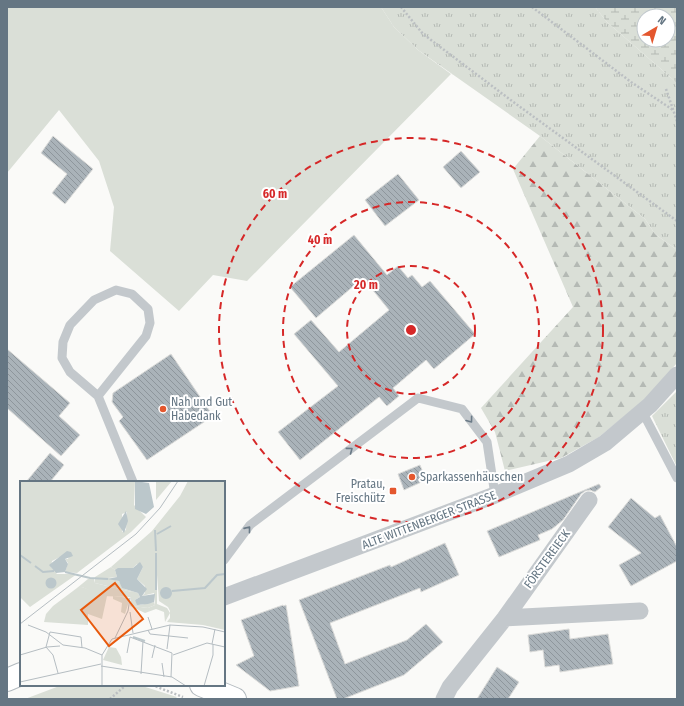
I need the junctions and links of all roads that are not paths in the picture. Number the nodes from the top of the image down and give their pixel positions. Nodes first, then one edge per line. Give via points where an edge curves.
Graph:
1 (677, 375) edge
2 (98, 396) junction
3 (642, 412) junction
4 (677, 478) edge
5 (133, 481) edge
6 (495, 495) junction
7 (589, 500) dead end
8 (225, 559) edge
9 (225, 597) edge
10 (640, 611) dead end
11 (504, 618) junction
12 (20, 674) edge
13 (7, 680) edge
14 (203, 686) edge
15 (235, 699) edge
16 (444, 699) edge

1 - 3 street, ALTE WITTENBERGER STRASSE
2 - 2 lane via 70,372 62,358 63,342 70,325 94,300 116,290 132,294 148,309 150,323 146,336
2 - 5 lane
3 - 4 lane
3 - 6 street, ALTE WITTENBERGER STRASSE via 605,443 569,464
8 -> 6 lane via 250,525 418,398 462,410 487,442
6 - 9 street, ALTE WITTENBERGER STRASSE
7 - 11 street, FÖRSTEREIECK
10 - 11 street
11 - 16 street, FÖRSTEREIECK via 450,687
12 - 13 street
14 - 15 street

